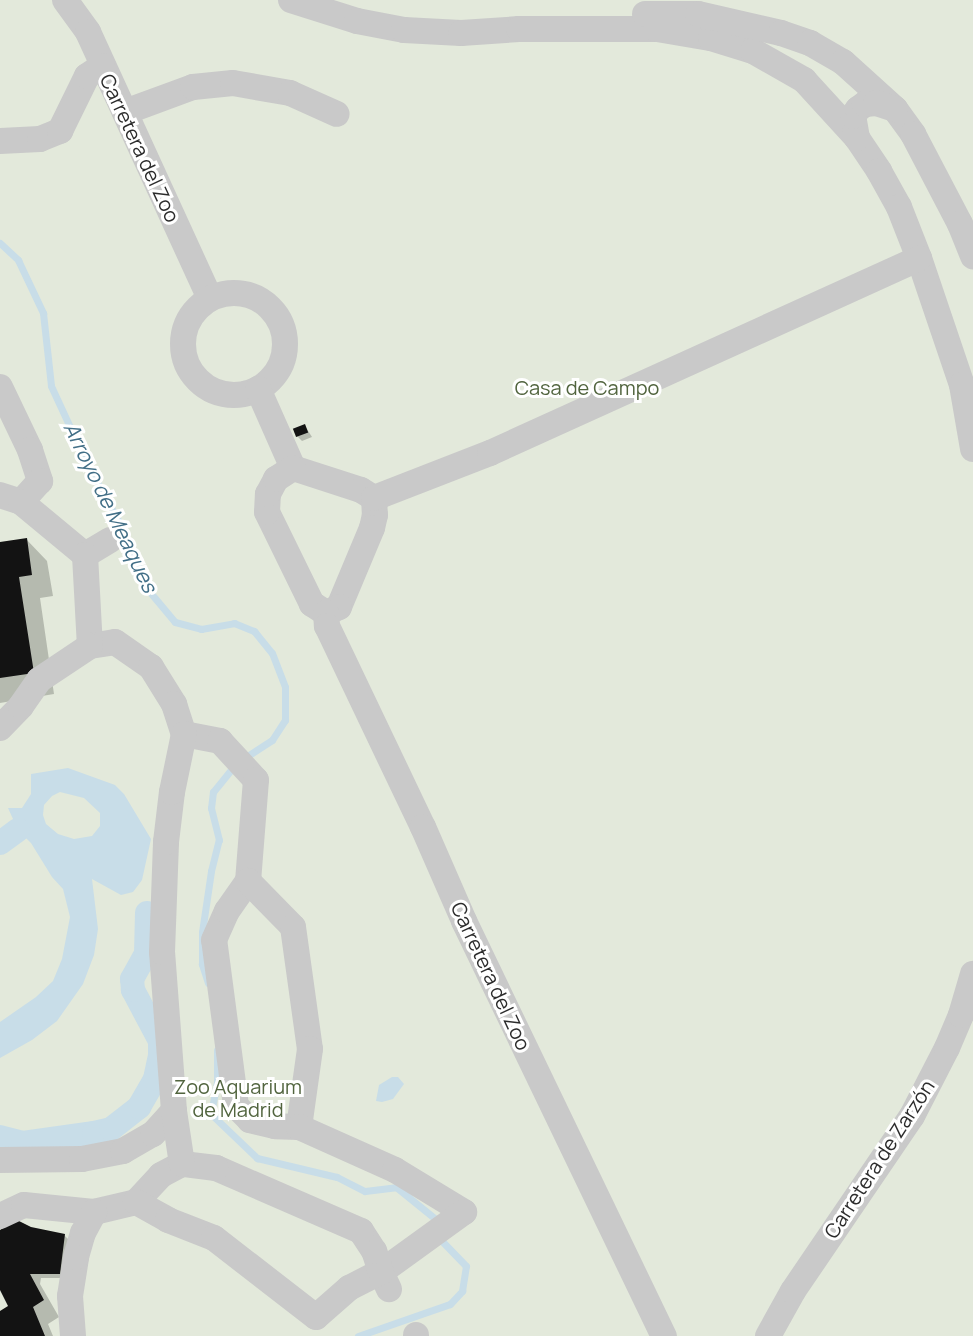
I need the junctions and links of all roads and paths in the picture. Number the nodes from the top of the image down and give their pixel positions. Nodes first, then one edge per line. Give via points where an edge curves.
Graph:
1 (65, 0) edge
2 (291, 0) edge
3 (519, 29) junction
4 (102, 66) junction
5 (895, 109) junction
6 (125, 112) junction
7 (337, 114) dead end
8 (857, 138) junction
9 (0, 141) edge
10 (973, 257) edge
11 (919, 258) junction
12 (210, 298) junction
13 (0, 387) edge
14 (258, 389) junction
15 (967, 390) edge
16 (973, 449) edge
17 (293, 468) junction
18 (11, 498) edge
19 (374, 498) junction
20 (110, 540) dead end
21 (85, 555) junction
22 (326, 613) junction
23 (90, 646) junction
24 (0, 728) edge
25 (184, 734) junction
26 (248, 881) junction
27 (973, 974) edge
28 (174, 1111) junction
29 (299, 1127) junction
30 (0, 1160) edge
31 (182, 1164) junction
32 (136, 1202) junction
33 (94, 1212) junction
34 (0, 1216) edge
35 (385, 1281) junction
36 (311, 1327) edge
37 (73, 1336) edge
38 (664, 1336) edge
39 (768, 1336) edge

1 - 4 street, Carretera del Zoo via 88,32
2 - 3 street via 357,21 404,30 461,33
3 - 5 street via 596,17 698,14 781,33 810,44 843,62
3 - 8 street via 657,29 711,38 753,51 804,80
4 - 6 street, Carretera del Zoo
4 - 9 street via 87,76 60,131 39,139
5 - 8 street via 876,103 858,109 853,116
5 - 10 street via 913,134
6 - 7 street via 193,87 233,83 290,93
6 - 12 street, Carretera del Zoo
8 - 11 street via 899,207
11 - 15 street
11 - 19 street via 490,453
12 - 14 street via 190,319 184,335 188,367 211,390 243,394
12 - 14 street via 228,293 251,296 271,309 280,321 285,352 280,367
13 - 18 street via 40,481
14 - 17 street
15 - 16 street
17 - 19 street via 362,490
17 - 22 street via 276,479 268,494 267,512 312,604
18 - 21 street
19 - 22 street via 372,528 339,607
20 - 21 street
21 - 23 street
22 - 38 street, Carretera del Zoo via 327,626 464,921
23 - 24 street via 39,680
23 - 25 street via 115,642 151,667 174,704
25 - 26 street via 220,741 256,780
25 - 28 street via 166,842 162,952
26 - 29 street via 293,927 310,1049
26 - 29 street via 227,911 214,940 236,1106 250,1120
27 - 39 street, Carretera de Zarzón via 947,1048 912,1116 793,1291
28 - 30 street via 153,1134 123,1151 82,1159
28 - 31 street
29 - 35 street via 395,1170 464,1212
31 - 32 street via 161,1175
31 - 35 street via 216,1167 361,1231 374,1251
32 - 33 street
32 - 36 street via 214,1238
33 - 34 street via 24,1205
33 - 37 street via 76,1257 70,1296
35 - 36 street via 349,1288

